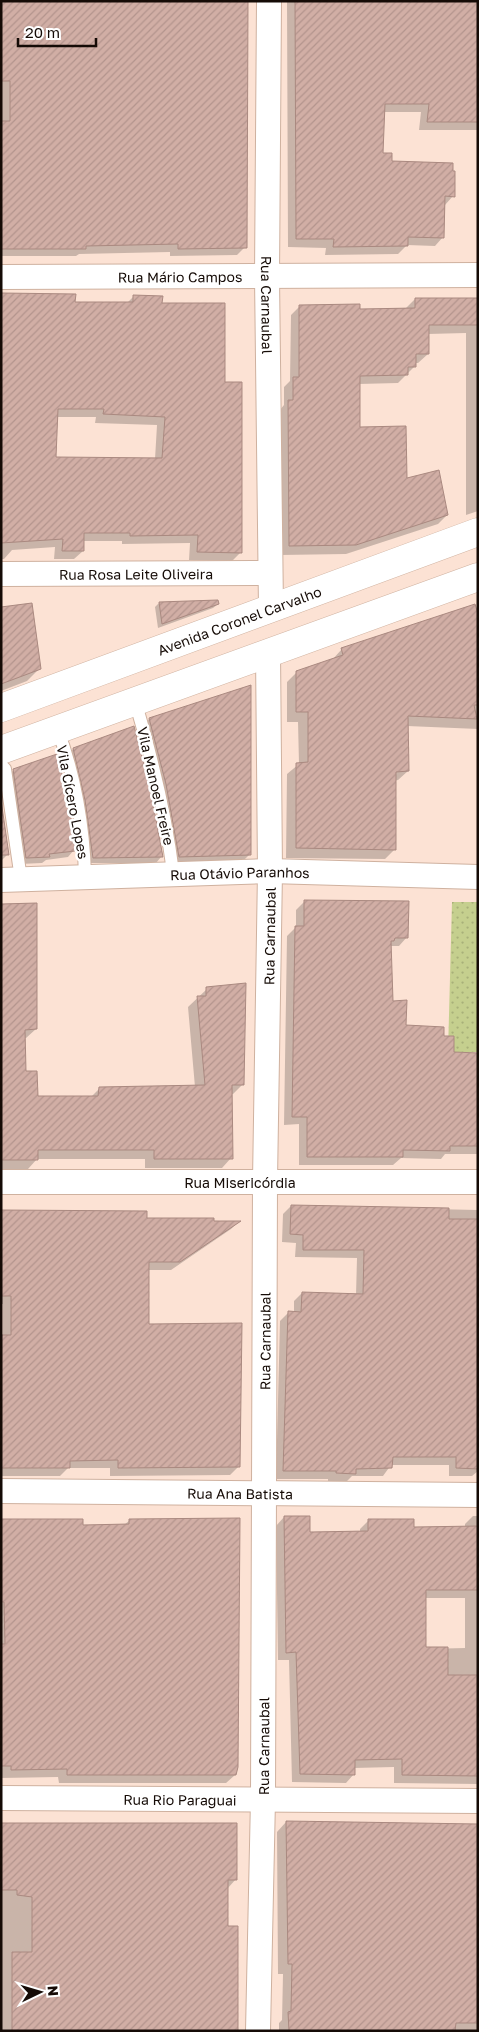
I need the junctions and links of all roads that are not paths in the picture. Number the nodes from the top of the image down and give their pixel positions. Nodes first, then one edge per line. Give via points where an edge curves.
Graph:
1 (269, 1) edge
2 (478, 275) edge
3 (267, 276) junction
4 (1, 277) edge
5 (478, 532) edge
6 (270, 573) junction
7 (1, 574) edge
8 (478, 577) edge
9 (271, 609) junction
10 (268, 652) junction
11 (135, 701) junction
12 (1, 708) edge
13 (57, 729) junction
14 (1, 750) edge
15 (1, 765) edge
16 (270, 871) junction
17 (173, 873) junction
18 (85, 876) junction
19 (478, 877) edge
20 (11, 879) edge
21 (265, 1181) junction
22 (1, 1182) edge
23 (478, 1182) edge
24 (1, 1491) edge
25 (263, 1492) junction
26 (478, 1495) edge
27 (1, 1798) edge
28 (262, 1799) junction
29 (478, 1801) edge
30 (258, 2031) edge

1 - 3 street, Rua Carnaubal
2 - 3 street, Rua Mário Campos
3 - 4 street, Rua Mário Campos
3 - 6 street, Rua Carnaubal
5 - 9 main road, Avenida Coronel Carvalho
6 - 7 street, Rua Rosa Leite Oliveira
6 - 9 street, Rua Carnaubal
8 - 10 main road
9 - 12 main road, Avenida Coronel Carvalho
10 - 11 main road
10 - 16 street, Rua Carnaubal
11 - 13 main road
11 - 17 lane, Vila Manoel Freire via 168,828
13 - 14 main road
13 - 18 lane, Vila Cícero Lopes via 66,751 74,789
15 - 20 lane via 6,769
16 - 17 street, Rua Otávio Paranhos
16 - 19 street, Rua Otávio Paranhos
16 - 21 street, Rua Carnaubal
17 - 18 street, Rua Otávio Paranhos
18 - 20 street, Rua Otávio Paranhos
21 - 22 street, Rua Misericórdia
21 - 23 street, Rua Misericórdia
21 - 25 street, Rua Carnaubal
24 - 25 street, Rua Ana Batista
25 - 26 street, Rua Ana Batista
25 - 28 street, Rua Carnaubal
27 - 28 street, Rua Rio Paraguai
28 - 29 street, Rua Rio Paraguai
28 - 30 street, Rua Carnaubal

